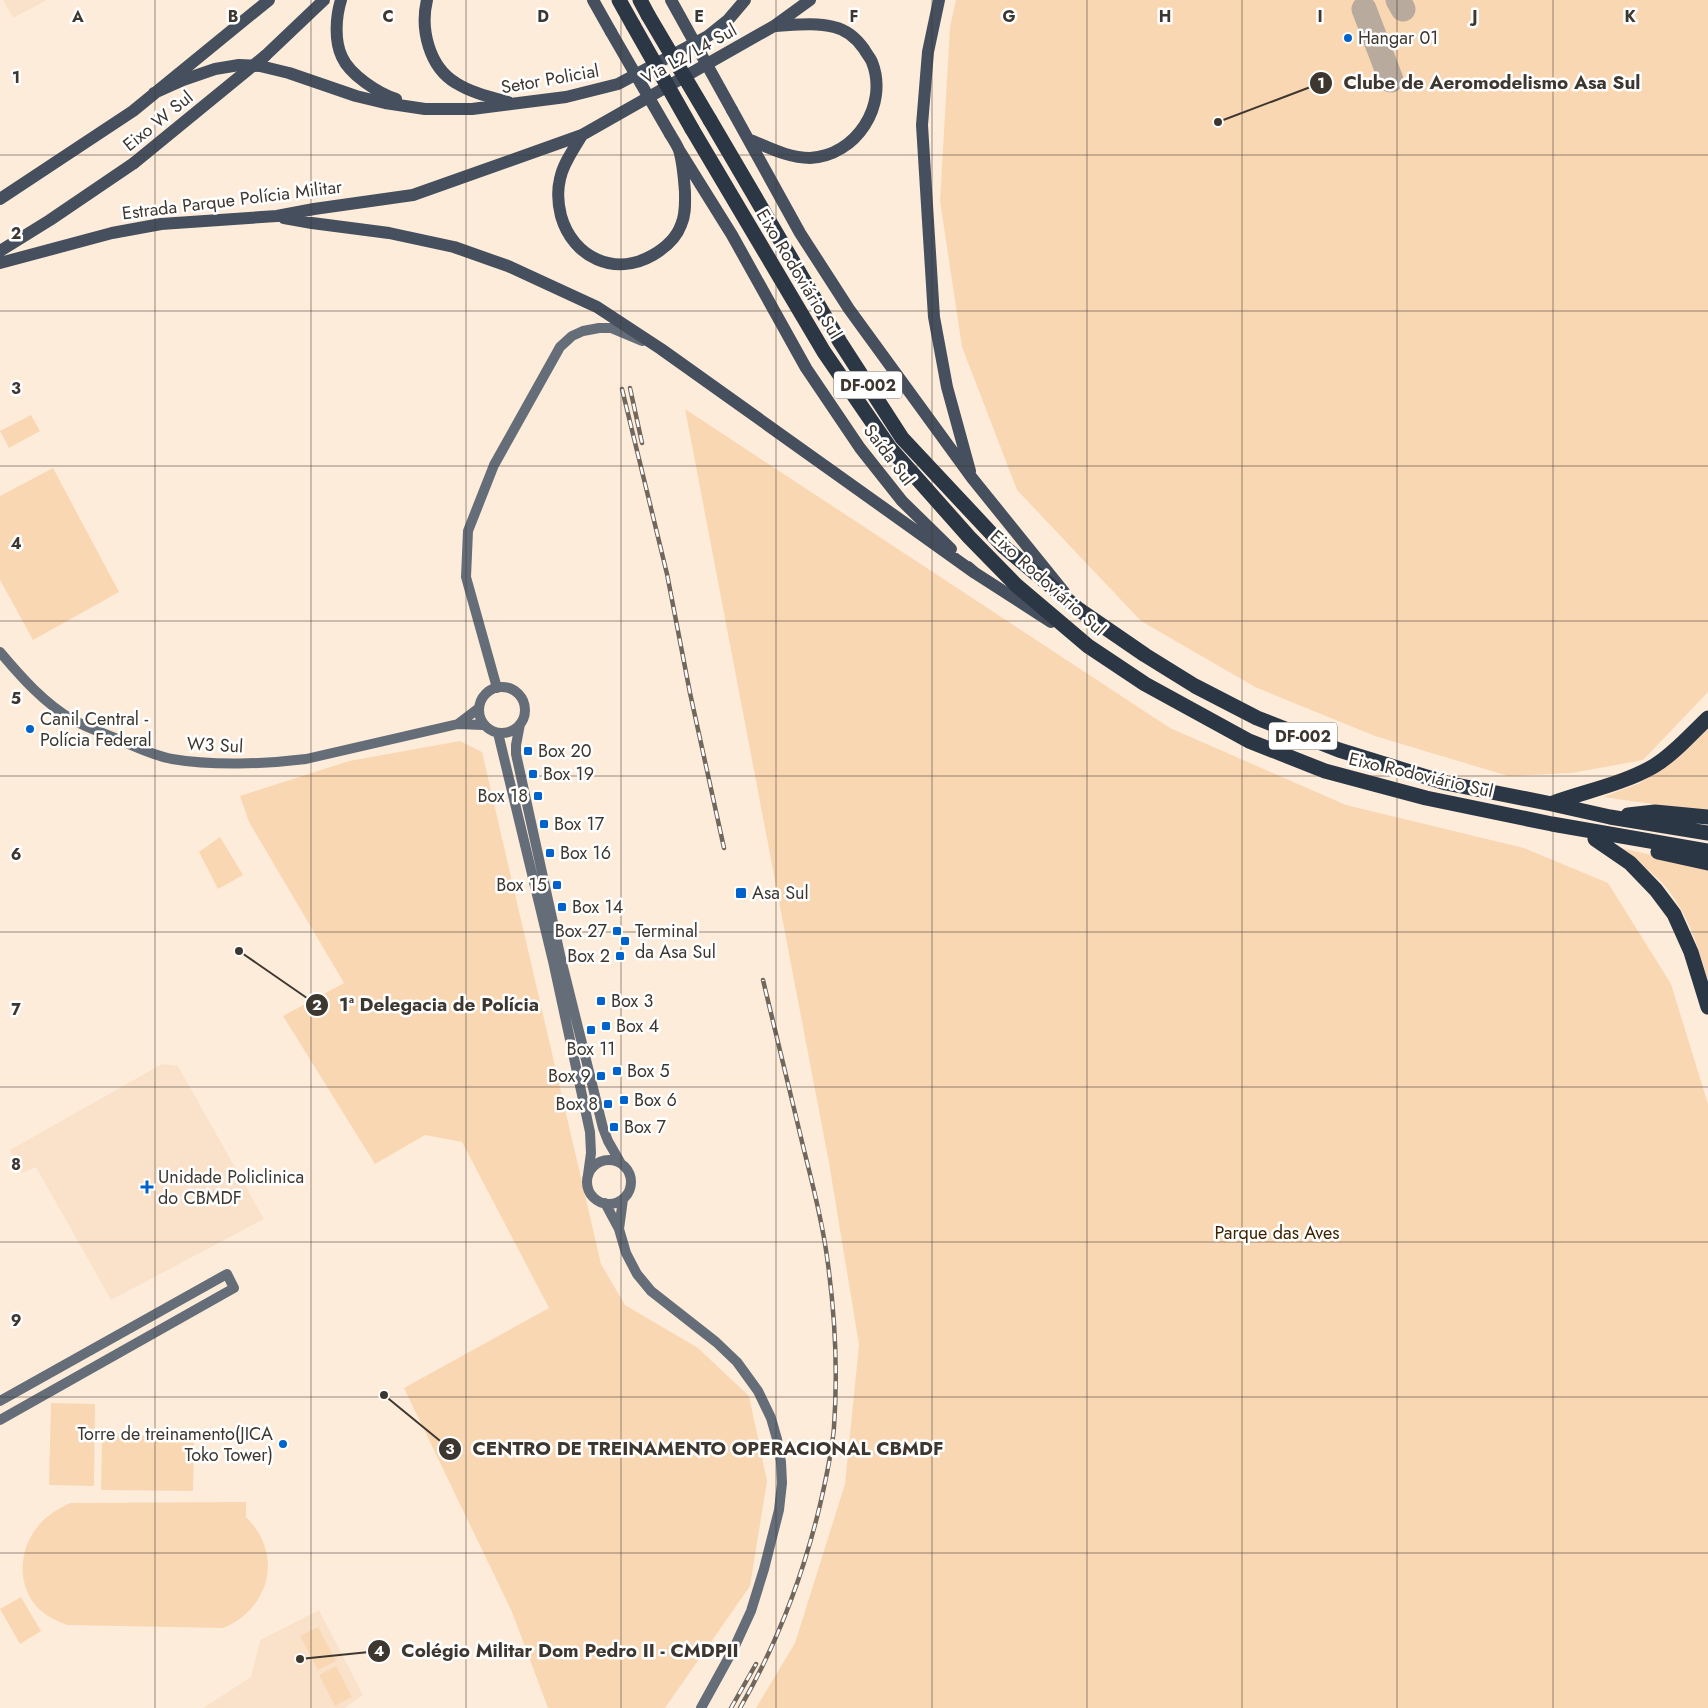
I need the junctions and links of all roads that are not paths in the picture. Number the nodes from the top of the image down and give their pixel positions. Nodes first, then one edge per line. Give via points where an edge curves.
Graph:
1 (268, 0) edge
2 (324, 0) edge
3 (342, 0) edge
4 (426, 0) edge
5 (593, 0) edge
6 (619, 0) edge
7 (640, 0) edge
8 (671, 0) edge
9 (745, 0) edge
10 (810, 0) edge
11 (939, 0) edge
12 (774, 26) junction
13 (154, 93) junction
14 (515, 104) junction
15 (425, 109) junction
16 (582, 135) junction
17 (748, 139) junction
18 (679, 150) junction
19 (0, 199) edge
20 (277, 216) junction
21 (0, 251) edge
22 (0, 263) edge
23 (661, 349) junction
24 (972, 478) junction
25 (975, 573) junction
26 (1078, 609) junction
27 (1088, 646) junction
28 (0, 652) edge
29 (497, 688) junction
30 (479, 708) junction
31 (1708, 718) edge
32 (458, 724) junction
33 (520, 724) junction
34 (483, 725) junction
35 (498, 733) junction
36 (1552, 804) junction
37 (1610, 817) junction
38 (1708, 817) edge
39 (1552, 824) junction
40 (1708, 833) edge
41 (1595, 839) junction
42 (1708, 851) edge
43 (1708, 863) edge
44 (1708, 1007) edge
45 (620, 1162) junction
46 (588, 1175) junction
47 (623, 1199) junction
48 (605, 1203) junction
49 (619, 1229) junction
50 (205, 1287) junction
51 (211, 1302) junction
52 (58, 1369) junction
53 (66, 1382) junction
54 (0, 1401) edge
55 (0, 1420) edge
56 (701, 1708) edge

1 - 13 main road
2 - 21 main road, Eixo W Sul, bridge via 265,56 134,163
3 - 15 main road via 337,23 342,58 374,89
4 - 14 main road via 423,14 426,41 437,65 460,86
5 - 18 main road, Saída Sul, bridge
6 - 27 highway, Eixo Rodoviário Sul / DF-002, bridge via 824,352 890,448 1016,585
7 - 26 highway, Eixo Rodoviário Sul / DF-002, bridge via 840,342 902,438 1003,546
8 - 17 main road, bridge
9 - 14 main road, Setor Policial via 708,36 618,84 566,97
10 - 12 main road, Via L2/L4 Sul
11 - 24 main road via 928,52 922,125 934,317 947,387
12 - 16 main road, Via L2/L4 Sul
12 - 17 main road via 810,24 836,27 856,38 872,61 877,84 873,113 845,146 826,155 809,158 787,155
13 - 15 main road via 215,70 239,65 260,66 356,96
13 - 19 main road
14 - 15 main road, Setor Policial via 472,109
16 - 18 main road via 559,179 557,203 573,242 592,257 609,264 646,259 666,247 681,227 685,208
16 - 20 main road, Estrada Parque Polícia Militar via 413,195
17 - 24 main road via 800,233 849,309
18 - 25 main road, Saída Sul via 732,234 806,368 860,448 902,501
20 - 22 main road, Estrada Parque Polícia Militar via 161,224 112,232
20 - 23 main road via 389,233 454,247 508,266 596,307
23 - 25 main road
23 - 29 street via 611,328 583,331 572,336 560,347 494,465 468,531 466,576
24 - 26 main road
25 - 27 main road, Saída Sul
26 - 36 highway, Eixo Rodoviário Sul / DF-002 via 1195,686 1257,718 1339,750 1446,783
27 - 39 highway, Eixo Rodoviário Sul / DF-002 via 1145,684 1249,740 1326,771 1426,798
28 - 32 street, W3 Sul via 27,683 73,720 173,759 250,763 306,759
29 - 30 street via 485,695
29 - 33 street via 518,694 525,709
30 - 32 street, W3 Sul
30 - 34 street
31 - 36 highway via 1655,765 1633,777
32 - 34 street, W3 Sul
33 - 35 street via 514,730
33 - 45 street via 516,754 561,959 603,1128
34 - 35 street
35 - 46 street via 590,1132
36 - 37 highway, Eixo Rodoviário Sul / DF-002
37 - 38 highway via 1655,812
37 - 40 highway, Eixo Rodoviário Sul / DF-002
39 - 41 highway
39 - 42 highway, Eixo Rodoviário Sul / DF-002
41 - 43 highway
41 - 44 highway via 1630,863 1674,914 1692,952
45 - 46 street via 601,1161
45 - 47 street via 627,1168 631,1184
46 - 48 street via 590,1193
47 - 48 street
47 - 49 street
48 - 49 street
49 - 56 street via 626,1253 651,1291 716,1342 737,1362 758,1391 772,1418 781,1462 779,1510 751,1611
50 - 51 street
50 - 51 street via 227,1274 234,1288
50 - 52 street
51 - 53 street
52 - 53 street
52 - 54 street
53 - 55 street

